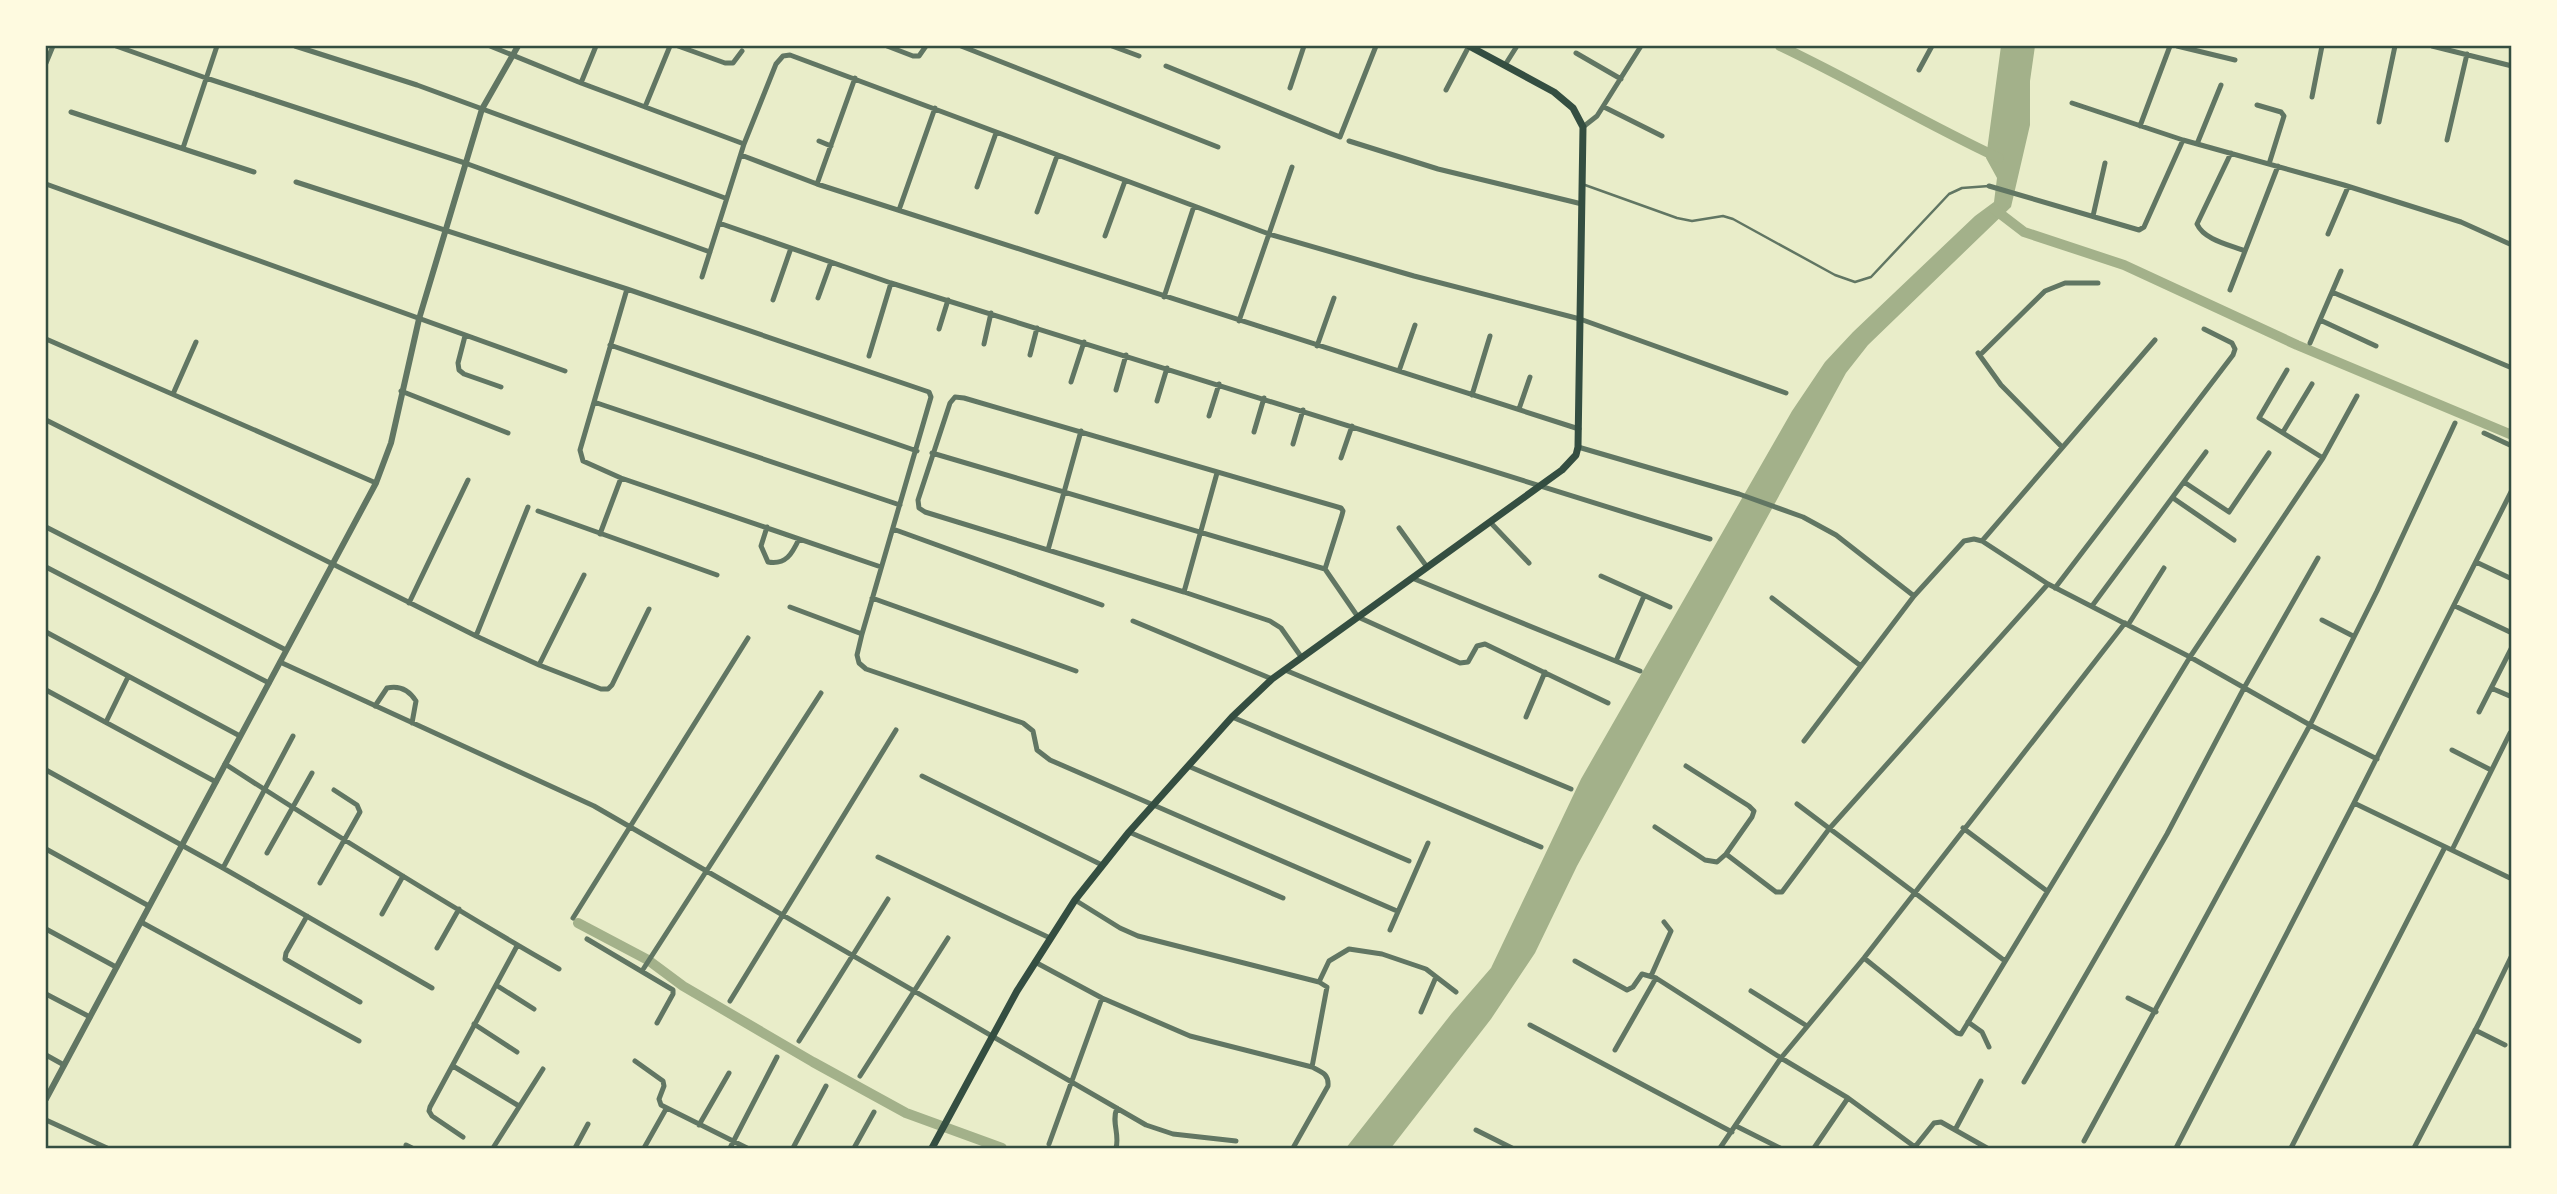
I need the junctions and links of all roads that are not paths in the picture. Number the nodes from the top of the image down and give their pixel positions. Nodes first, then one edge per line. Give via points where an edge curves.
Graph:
1 (53, 46) edge
2 (116, 46) edge
3 (217, 46) edge
4 (295, 46) edge
5 (490, 46) edge
6 (518, 46) edge
7 (596, 46) edge
8 (670, 46) edge
9 (678, 46) edge
10 (887, 46) edge
11 (926, 46) edge
12 (961, 46) edge
13 (1112, 46) edge
14 (1304, 46) edge
15 (1376, 46) edge
16 (1469, 46) edge
17 (1517, 46) edge
18 (1641, 46) edge
19 (1932, 46) edge
20 (2170, 46) edge
21 (2177, 46) edge
22 (2322, 46) edge
23 (2395, 46) edge
24 (2432, 46) edge
25 (742, 51) dead end
26 (1576, 53) dead end
27 (2467, 54) junction
28 (511, 55) junction
29 (1139, 56) dead end
30 (2235, 60) dead end
31 (46, 63) edge
32 (1505, 65) junction
33 (1166, 66) dead end
34 (2511, 66) edge
35 (1919, 69) dead end
36 (206, 78) junction
37 (855, 78) junction
38 (1621, 79) junction
39 (581, 83) junction
40 (2221, 85) dead end
41 (1290, 88) dead end
42 (1447, 90) dead end
43 (2312, 97) dead end
44 (2072, 103) dead end
45 (2257, 105) dead end
46 (645, 107) junction
47 (1604, 107) junction
48 (482, 108) junction
49 (935, 108) junction
50 (71, 112) dead end
51 (2379, 122) dead end
52 (2140, 126) junction
53 (1583, 127) junction
54 (996, 133) junction
55 (1662, 136) dead end
56 (2183, 140) junction
57 (2448, 140) dead end
58 (819, 141) dead end
59 (1349, 141) dead end
60 (744, 144) junction
61 (2197, 144) junction
62 (831, 146) junction
63 (1218, 147) dead end
64 (183, 148) junction
65 (2231, 153) junction
66 (741, 155) junction
67 (1057, 156) junction
68 (465, 163) junction
69 (2105, 163) dead end
70 (2269, 164) junction
71 (2278, 166) junction
72 (1292, 167) dead end
73 (254, 172) dead end
74 (1125, 181) junction
75 (296, 182) dead end
76 (46, 184) edge
77 (817, 184) junction
78 (1582, 184) junction
79 (1989, 186) joint
80 (977, 187) dead end
81 (2348, 187) junction
82 (725, 198) junction
83 (1581, 204) junction
84 (1194, 206) junction
85 (899, 210) junction
86 (1037, 212) dead end
87 (2093, 216) junction
88 (719, 223) junction
89 (444, 229) junction
90 (1269, 234) junction
91 (2328, 234) dead end
92 (1105, 236) dead end
93 (2511, 245) edge
94 (791, 248) junction
95 (2245, 251) junction
96 (710, 252) junction
97 (831, 262) junction
98 (2341, 271) dead end
99 (702, 277) dead end
100 (891, 283) junction
101 (2098, 283) dead end
102 (627, 289) junction
103 (2230, 290) dead end
104 (2332, 292) junction
105 (1164, 297) junction
106 (818, 298) dead end
107 (1334, 298) dead end
108 (773, 300) dead end
109 (948, 300) junction
110 (991, 313) junction
111 (419, 319) junction
112 (1580, 319) junction
113 (2320, 320) junction
114 (1239, 321) junction
115 (1415, 325) dead end
116 (1037, 328) junction
117 (939, 329) dead end
118 (2204, 329) dead end
119 (466, 336) junction
120 (1490, 336) dead end
121 (46, 339) edge
122 (2155, 340) dead end
123 (195, 342) dead end
124 (1084, 342) junction
125 (2310, 343) dead end
126 (984, 344) dead end
127 (610, 345) junction
128 (1317, 346) junction
129 (2375, 346) dead end
130 (1030, 355) dead end
131 (1126, 355) junction
132 (869, 356) dead end
133 (1167, 368) junction
134 (2511, 368) edge
135 (2287, 370) dead end
136 (565, 371) dead end
137 (1399, 371) junction
138 (1530, 377) dead end
139 (1071, 382) dead end
140 (1219, 384) junction
141 (2312, 384) dead end
142 (501, 387) dead end
143 (1116, 390) dead end
144 (401, 391) junction
145 (1786, 393) dead end
146 (173, 394) junction
147 (1472, 394) junction
148 (2357, 396) dead end
149 (1264, 398) junction
150 (1157, 401) dead end
151 (594, 402) junction
152 (1519, 409) junction
153 (1303, 410) junction
154 (1209, 416) dead end
155 (46, 420) edge
156 (2455, 423) dead end
157 (1352, 426) junction
158 (1579, 429) junction
159 (1081, 431) junction
160 (1254, 432) dead end
161 (2283, 432) junction
162 (508, 433) dead end
163 (2484, 433) dead end
164 (1293, 444) dead end
165 (2511, 446) edge
166 (1578, 447) junction
167 (2062, 447) junction
168 (917, 451) junction
169 (2206, 452) dead end
170 (932, 453) junction
171 (2269, 453) dead end
172 (1341, 458) dead end
173 (2323, 458) junction
174 (1217, 473) junction
175 (621, 478) junction
176 (468, 480) dead end
177 (2184, 482) junction
178 (376, 483) junction
179 (1540, 486) junction
180 (2511, 490) edge
181 (1063, 492) junction
182 (2173, 498) junction
183 (900, 505) junction
184 (528, 507) dead end
185 (538, 511) dead end
186 (1490, 522) junction
187 (46, 527) edge
188 (767, 527) junction
189 (1399, 528) dead end
190 (894, 529) junction
191 (1200, 533) junction
192 (600, 534) junction
193 (799, 539) junction
194 (1710, 539) dead end
195 (2234, 540) dead end
196 (1982, 541) junction
197 (1048, 550) junction
198 (2318, 558) dead end
199 (2476, 562) junction
200 (1529, 563) dead end
201 (332, 565) junction
202 (46, 567) edge
203 (881, 567) junction
204 (1427, 567) junction
205 (2164, 568) dead end
206 (1325, 569) junction
207 (584, 575) dead end
208 (717, 575) dead end
209 (1601, 576) dead end
210 (1412, 578) junction
211 (2511, 579) edge
212 (2048, 584) junction
213 (2055, 588) junction
214 (1184, 592) junction
215 (1644, 596) junction
216 (1914, 596) junction
217 (872, 598) junction
218 (1772, 598) dead end
219 (409, 603) junction
220 (1102, 606) dead end
221 (2092, 606) junction
222 (2455, 606) junction
223 (790, 607) dead end
224 (1670, 607) dead end
225 (649, 609) dead end
226 (1358, 618) junction
227 (2322, 620) dead end
228 (1133, 621) dead end
229 (2126, 624) junction
230 (46, 632) edge
231 (2511, 633) edge
232 (862, 634) junction
233 (476, 636) junction
234 (2353, 636) junction
235 (748, 638) dead end
236 (2511, 647) edge
237 (286, 650) junction
238 (2190, 657) junction
239 (1302, 658) junction
240 (1616, 661) junction
241 (280, 662) junction
242 (539, 665) junction
243 (1861, 667) junction
244 (1285, 670) junction
245 (1076, 671) dead end
246 (1640, 671) dead end
247 (1545, 673) junction
248 (128, 677) junction
249 (1272, 679) junction
250 (269, 683) junction
251 (2244, 688) junction
252 (2491, 688) junction
253 (46, 690) edge
254 (821, 693) dead end
255 (2511, 697) edge
256 (1608, 703) dead end
257 (375, 706) junction
258 (2479, 712) dead end
259 (1232, 717) junction
260 (1526, 717) dead end
261 (106, 722) junction
262 (412, 723) junction
263 (2310, 726) junction
264 (896, 730) dead end
265 (2510, 733) dead end
266 (240, 736) junction
267 (293, 736) dead end
268 (1804, 741) dead end
269 (2452, 750) dead end
270 (2377, 759) junction
271 (225, 764) junction
272 (1188, 766) junction
273 (1686, 766) dead end
274 (46, 770) edge
275 (2491, 770) junction
276 (313, 773) dead end
277 (922, 776) dead end
278 (216, 782) junction
279 (1571, 789) dead end
280 (265, 790) junction
281 (334, 790) dead end
282 (2354, 803) junction
283 (1155, 804) junction
284 (1797, 804) dead end
285 (293, 807) junction
286 (631, 825) junction
287 (1655, 827) dead end
288 (1964, 828) junction
289 (1829, 829) junction
290 (1129, 832) junction
291 (345, 840) junction
292 (1428, 843) dead end
293 (182, 845) junction
294 (1541, 847) dead end
295 (2445, 847) junction
296 (46, 849) edge
297 (2452, 850) junction
298 (267, 853) dead end
299 (1726, 854) junction
300 (878, 857) dead end
301 (1409, 861) dead end
302 (1102, 865) junction
303 (223, 868) junction
304 (706, 872) junction
305 (404, 876) junction
306 (2511, 879) edge
307 (320, 883) dead end
308 (2047, 891) junction
309 (1914, 892) junction
310 (1283, 898) dead end
311 (888, 899) dead end
312 (1075, 900) junction
313 (149, 906) junction
314 (459, 909) junction
315 (1397, 911) junction
316 (382, 914) dead end
317 (307, 916) junction
318 (782, 916) junction
319 (573, 918) dead end
320 (141, 922) junction
321 (1664, 922) dead end
322 (46, 929) edge
323 (1390, 930) dead end
324 (948, 938) dead end
325 (1050, 938) junction
326 (587, 939) dead end
327 (517, 946) junction
328 (437, 947) dead end
329 (2511, 955) edge
330 (853, 956) junction
331 (1864, 958) junction
332 (1574, 961) dead end
333 (2005, 961) junction
334 (1035, 962) junction
335 (116, 967) junction
336 (559, 969) dead end
337 (642, 971) junction
338 (1436, 977) junction
339 (1653, 977) junction
340 (1319, 982) junction
341 (496, 985) junction
342 (432, 988) dead end
343 (916, 991) junction
344 (1751, 991) dead end
345 (1456, 992) dead end
346 (46, 994) edge
347 (1102, 998) junction
348 (2129, 998) dead end
349 (730, 1001) dead end
350 (360, 1002) dead end
351 (534, 1009) dead end
352 (1421, 1012) dead end
353 (2156, 1012) junction
354 (90, 1017) junction
355 (1968, 1022) junction
356 (657, 1023) dead end
357 (474, 1024) junction
358 (1530, 1025) dead end
359 (1807, 1026) junction
360 (2475, 1030) junction
361 (993, 1036) junction
362 (359, 1041) dead end
363 (799, 1041) dead end
364 (2505, 1045) dead end
365 (1989, 1047) dead end
366 (1615, 1049) dead end
367 (517, 1052) dead end
368 (46, 1055) edge
369 (777, 1057) dead end
370 (1781, 1058) junction
371 (635, 1061) dead end
372 (64, 1065) junction
373 (453, 1066) junction
374 (1312, 1067) junction
375 (543, 1069) dead end
376 (729, 1073) dead end
377 (860, 1076) dead end
378 (1981, 1081) dead end
379 (1073, 1082) junction
380 (2024, 1082) dead end
381 (826, 1086) dead end
382 (1848, 1098) junction
383 (46, 1099) edge
384 (519, 1106) junction
385 (1117, 1108) junction
386 (666, 1109) junction
387 (874, 1112) dead end
388 (46, 1120) edge
389 (588, 1124) dead end
390 (699, 1125) junction
391 (1734, 1129) junction
392 (1476, 1130) dead end
393 (1955, 1130) junction
394 (463, 1137) dead end
395 (1236, 1140) dead end
396 (2084, 1141) dead end
397 (1049, 1144) dead end
398 (732, 1145) edge
399 (1914, 1148) edge
400 (107, 1149) edge
401 (494, 1149) edge
402 (575, 1149) edge
403 (644, 1149) edge
404 (747, 1149) edge
405 (793, 1149) edge
406 (854, 1149) edge
407 (932, 1149) edge
408 (1116, 1149) edge
409 (1293, 1149) edge
410 (1512, 1149) edge
411 (1720, 1149) edge
412 (1780, 1149) edge
413 (1814, 1149) edge
414 (1987, 1149) edge
415 (2176, 1149) edge
416 (2291, 1149) edge
417 (2414, 1149) edge

1 - 31 street
2 - 36 street
3 - 36 street
4 - 48 street
5 - 28 street
6 - 28 street
7 - 39 street
8 - 46 street
9 - 25 street via 725,63 733,63
10 - 11 street via 913,56 919,56
12 - 63 street
13 - 29 street
14 - 41 street
15 - 33 street via 1340,137
16 - 32 main road
16 - 42 street
17 - 32 street
18 - 38 street
19 - 35 street
20 - 52 street
21 - 30 street
22 - 43 street
23 - 51 street
24 - 27 street
26 - 38 street
27 - 34 street
27 - 57 street
28 - 39 street
28 - 48 street
32 - 53 main road via 1573,107
36 - 64 street
36 - 68 street
37 - 49 street
37 - 60 street via 783,56
37 - 62 street
38 - 47 street
39 - 46 street
40 - 61 street
44 - 52 street
45 - 70 street via 2281,112 2285,120
46 - 60 street
47 - 53 street
47 - 55 street
48 - 68 street
48 - 82 street
49 - 54 street
49 - 85 street
50 - 64 street
52 - 56 street
53 - 78 main road
54 - 67 street
54 - 80 street
56 - 61 street
56 - 87 street via 2144,227 2133,229
58 - 62 street
59 - 83 street via 1438,169
60 - 66 street
61 - 65 street
62 - 77 street
64 - 73 street
65 - 70 street
65 - 95 street via 2197,224 2207,236
66 - 77 street
66 - 82 street
67 - 74 street
67 - 86 street
68 - 89 street
68 - 96 street
69 - 87 street
70 - 71 street
71 - 81 street
71 - 95 street
72 - 90 street
74 - 84 street
74 - 92 street
75 - 89 street
76 - 111 street
77 - 85 street
78 - 79 lane via 1677,218 1733,219 1855,282 1871,277 1949,194
78 - 83 main road
79 - 87 street
81 - 91 street
81 - 93 street via 2461,222
82 - 88 street
83 - 112 main road
84 - 90 street
84 - 105 street
85 - 105 street
88 - 94 street
88 - 96 street
89 - 102 street
89 - 111 street
90 - 112 street
90 - 114 street
94 - 97 street
94 - 108 street
95 - 103 street
96 - 99 street
97 - 100 street
97 - 106 street
98 - 104 street
100 - 109 street
100 - 132 street
101 - 167 street via 2065,283 2045,290 1979,354 2001,385
102 - 127 street
102 - 168 street via 929,391 932,397
104 - 113 street
104 - 134 street
105 - 114 street
107 - 128 street
109 - 110 street
109 - 117 street
110 - 116 street
110 - 126 street
111 - 119 street
111 - 144 street
112 - 145 street
112 - 158 main road
113 - 125 street
113 - 129 street
114 - 128 street
115 - 137 street
116 - 124 street
116 - 130 street
118 - 213 street via 2232,343 2233,355
119 - 136 street
119 - 142 street via 459,370
120 - 147 street
121 - 146 street
122 - 167 street
123 - 146 street
124 - 131 street
124 - 139 street
127 - 151 street
127 - 168 street
128 - 137 street
131 - 133 street
131 - 143 street
133 - 140 street
133 - 150 street
135 - 161 street via 2259,418
137 - 147 street
138 - 152 street
140 - 149 street
140 - 154 street
141 - 161 street
144 - 162 street
144 - 178 street via 391,443
146 - 178 street
147 - 152 street
148 - 173 street
149 - 153 street
149 - 160 street
151 - 175 street via 580,455 583,461
151 - 183 street
152 - 158 street
153 - 157 street
153 - 164 street
155 - 201 street
156 - 234 street
157 - 172 street
157 - 179 street
158 - 166 main road
159 - 170 street via 955,397
159 - 174 street
159 - 181 street
161 - 173 street
163 - 165 street
166 - 179 main road via 1570,464
166 - 216 street via 1803,517 1836,535
167 - 196 street
168 - 183 street
169 - 177 street
170 - 181 street
170 - 197 street via 919,508
171 - 177 street via 2229,512
173 - 238 street
174 - 191 street
174 - 206 street via 1343,509
175 - 188 street
175 - 192 street
176 - 219 street
177 - 182 street
178 - 201 street
179 - 186 main road
179 - 194 street
180 - 199 street
181 - 191 street
181 - 197 street
182 - 195 street
182 - 221 street
183 - 190 street
184 - 233 street
185 - 192 street
186 - 200 street
186 - 204 main road
187 - 237 street
188 - 193 street
188 - 193 street via 761,546 768,562 785,561
189 - 204 street
190 - 203 street
190 - 220 street
191 - 206 street
191 - 214 street
192 - 208 street
193 - 203 street
196 - 212 street
196 - 216 street via 1964,541
197 - 214 street
198 - 251 street
199 - 211 street
199 - 222 street
201 - 219 street
201 - 237 street
202 - 250 street
203 - 217 street
204 - 210 main road
205 - 229 street
206 - 226 street
207 - 242 street
209 - 215 street
210 - 226 main road
210 - 240 street
212 - 213 street
212 - 289 street
213 - 221 street
214 - 239 street via 1270,621 1281,628
215 - 224 street
215 - 240 street
216 - 243 street
217 - 232 street
217 - 245 street
218 - 243 street
219 - 233 street
221 - 229 street
222 - 231 street
222 - 270 street
223 - 232 street
225 - 242 street via 608,689
226 - 239 main road
226 - 247 street via 1460,663 1468,662 1477,646 1485,644
227 - 234 street
228 - 249 street
229 - 238 street
229 - 288 street
230 - 248 street
232 - 283 street via 857,655 866,669 1023,723 1033,731 1042,755
233 - 242 street
234 - 263 street
235 - 286 street
236 - 252 street
237 - 241 street
238 - 251 street
238 - 308 street
239 - 244 main road
240 - 246 street
241 - 250 street
241 - 257 street
243 - 268 street
244 - 249 main road
244 - 279 street
247 - 256 street
247 - 260 street
248 - 261 street
248 - 266 street
249 - 259 main road
250 - 266 street
251 - 263 street
251 - 380 street via 2167,834
252 - 255 street
252 - 258 street
253 - 261 street
254 - 304 street
257 - 262 street
257 - 262 street via 387,688 406,690 416,701
259 - 272 main road
259 - 294 street
261 - 278 street
262 - 286 street
263 - 270 street
263 - 353 street
264 - 318 street
265 - 275 street
266 - 271 street
267 - 280 street
269 - 275 street
270 - 282 street
271 - 278 street
271 - 280 street
272 - 283 main road
272 - 301 street
273 - 299 street via 1754,811
274 - 293 street
275 - 297 street
276 - 285 street
277 - 302 street
278 - 293 street
280 - 285 street
280 - 303 street
281 - 291 street via 359,807
282 - 295 street
282 - 415 street
283 - 290 main road
283 - 315 street
284 - 289 street
285 - 291 street
285 - 298 street
286 - 304 street
286 - 319 street
287 - 299 street via 1711,862
288 - 308 street
288 - 309 street
289 - 299 street via 1780,893
289 - 309 street
290 - 302 main road
290 - 310 street
291 - 305 street
291 - 307 street
292 - 315 street
293 - 303 street
293 - 313 street
295 - 297 street
295 - 416 street
296 - 313 street
297 - 306 street
300 - 325 street
302 - 312 main road
303 - 317 street
304 - 318 street
304 - 337 street
305 - 314 street
305 - 316 street
308 - 333 street
309 - 331 street
309 - 333 street
311 - 330 street
312 - 325 main road
312 - 340 street via 1138,936
313 - 320 street
314 - 327 street
314 - 328 street
315 - 323 street
317 - 342 street
317 - 350 street via 285,959
318 - 330 street
318 - 349 street
320 - 335 street
320 - 362 street
321 - 339 street via 1671,931
322 - 335 street
324 - 343 street
325 - 334 main road
326 - 337 street
327 - 336 street
327 - 341 street
329 - 360 street
330 - 343 street
330 - 363 street
331 - 355 street via 1957,1033 1961,1034
331 - 359 street
332 - 339 street via 1627,990 1642,974
333 - 355 street
334 - 347 street
334 - 361 main road
335 - 354 street
337 - 356 street via 673,990
338 - 340 street via 1382,954 1349,949 1329,961
338 - 345 street
338 - 352 street
339 - 366 street
339 - 370 street
340 - 374 street via 1328,992
341 - 351 street
341 - 357 street
343 - 361 street
343 - 377 street
344 - 359 street
346 - 354 street
347 - 374 street via 1189,1036
347 - 379 street
348 - 353 street
353 - 396 street
354 - 372 street
355 - 365 street via 1982,1032
357 - 367 street
357 - 373 street
358 - 391 street
359 - 370 street
360 - 364 street
360 - 417 street
361 - 379 street
361 - 407 main road
368 - 372 street
369 - 398 street
370 - 382 street
370 - 391 street
371 - 386 street via 663,1081 659,1103
372 - 383 street
373 - 384 street
373 - 394 street via 429,1111
374 - 409 street via 1325,1073 1328,1086
375 - 384 street
376 - 390 street
378 - 393 street
379 - 385 street
379 - 397 street
381 - 405 street
382 - 399 street
382 - 413 street
384 - 401 street
385 - 395 street via 1173,1134
385 - 408 street via 1113,1121
386 - 390 street
386 - 403 street
387 - 406 street
388 - 400 street
389 - 402 street
390 - 398 street
391 - 411 street
391 - 412 street
392 - 410 street
393 - 399 street via 1934,1123
393 - 414 street
398 - 404 street

